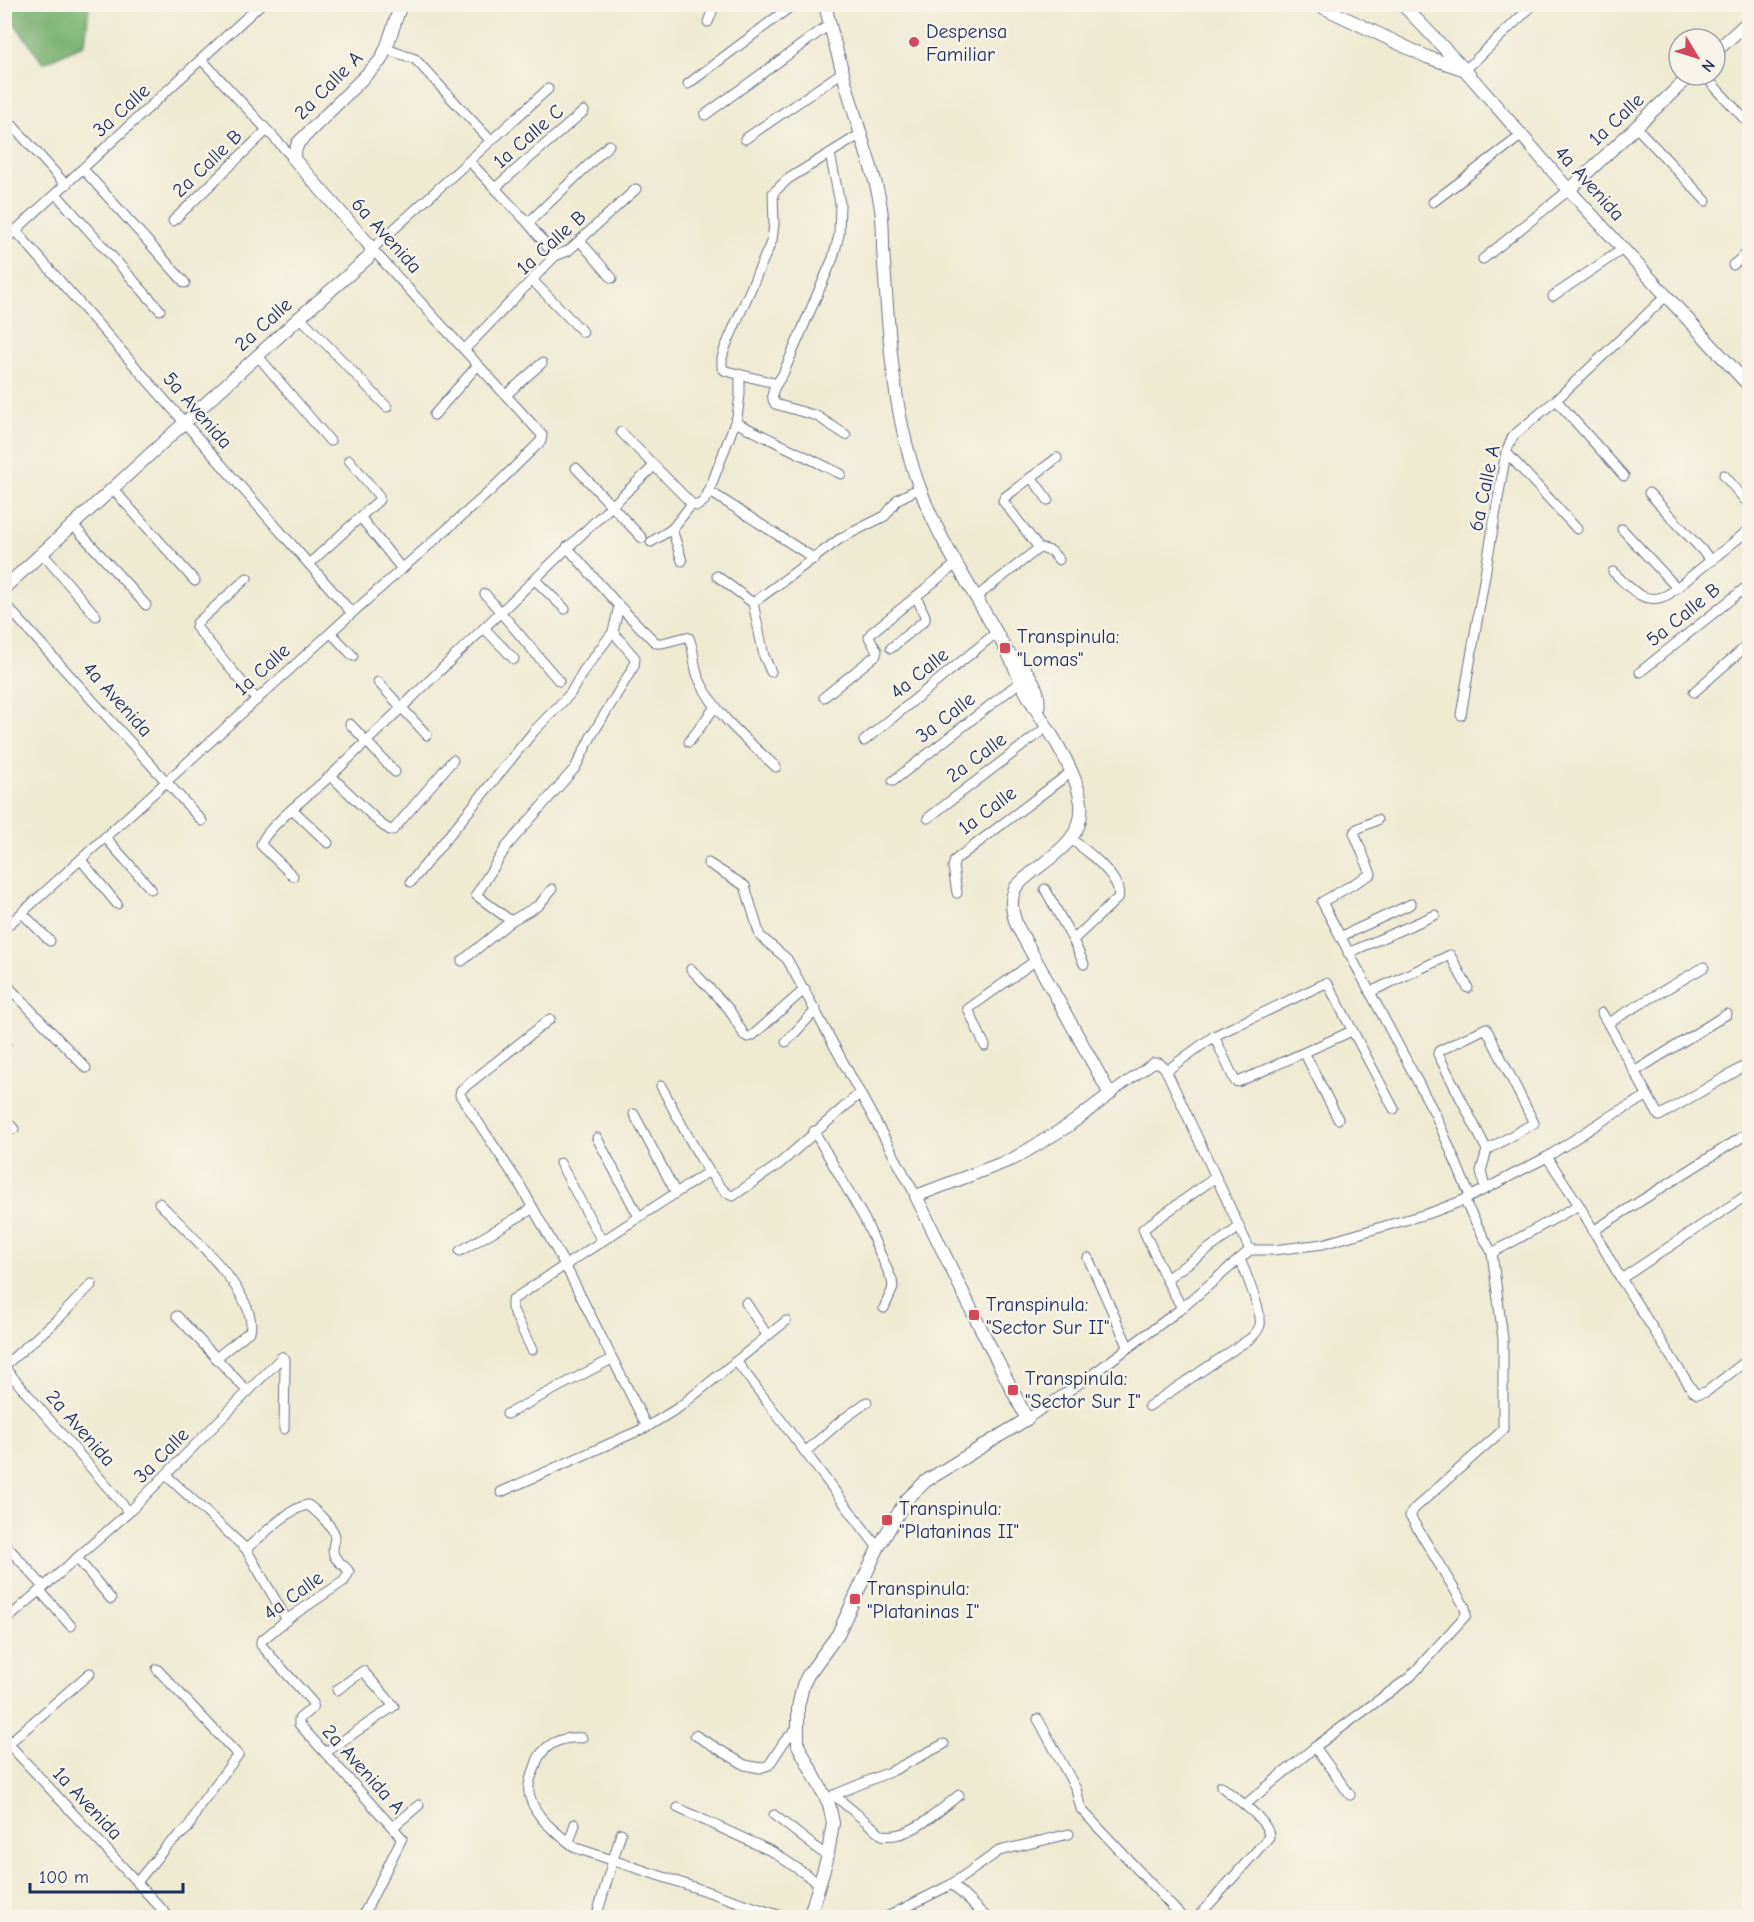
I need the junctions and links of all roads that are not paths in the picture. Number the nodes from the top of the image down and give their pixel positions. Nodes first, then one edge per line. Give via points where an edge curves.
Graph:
1 (261, 4) edge
2 (401, 4) edge
3 (715, 4) edge
4 (794, 4) edge
5 (825, 4) edge
6 (1316, 4) edge
7 (1401, 4) edge
8 (1534, 4) edge
9 (1749, 20) edge
10 (708, 22) dead end
11 (830, 24) junction
12 (1727, 41) edge
13 (386, 49) junction
14 (202, 60) junction
15 (1466, 69) junction
16 (844, 71) junction
17 (687, 84) dead end
18 (1678, 87) edge
19 (1715, 87) edge
20 (548, 89) dead end
21 (584, 111) dead end
22 (705, 115) dead end
23 (4, 116) edge
24 (1749, 125) edge
25 (1636, 127) junction
26 (266, 131) junction
27 (861, 134) junction
28 (1522, 135) junction
29 (745, 139) dead end
30 (491, 141) junction
31 (609, 145) dead end
32 (830, 154) junction
33 (292, 158) junction
34 (469, 161) junction
35 (83, 170) junction
36 (66, 185) junction
37 (495, 188) junction
38 (636, 189) dead end
39 (1569, 190) junction
40 (56, 194) junction
41 (1706, 201) dead end
42 (1432, 202) dead end
43 (173, 221) dead end
44 (528, 223) junction
45 (16, 231) junction
46 (4, 241) edge
47 (580, 241) junction
48 (372, 249) junction
49 (1623, 249) junction
50 (1749, 251) edge
51 (555, 256) junction
52 (1483, 260) dead end
53 (1733, 265) dead end
54 (612, 278) dead end
55 (532, 281) junction
56 (185, 283) dead end
57 (1553, 296) dead end
58 (1666, 296) junction
59 (160, 310) dead end
60 (300, 316) junction
61 (583, 332) dead end
62 (465, 349) junction
63 (257, 355) junction
64 (542, 363) dead end
65 (478, 364) junction
66 (740, 376) junction
67 (1748, 381) edge
68 (774, 383) junction
69 (506, 395) junction
70 (1556, 400) junction
71 (387, 407) dead end
72 (434, 415) dead end
73 (184, 422) junction
74 (735, 422) junction
75 (621, 432) dead end
76 (846, 435) dead end
77 (543, 436) joint
78 (330, 441) dead end
79 (1506, 452) junction
80 (1057, 458) dead end
81 (349, 460) dead end
82 (653, 467) junction
83 (576, 468) dead end
84 (841, 474) dead end
85 (1724, 475) dead end
86 (1624, 476) dead end
87 (1031, 477) junction
88 (112, 488) junction
89 (920, 488) junction
90 (709, 491) junction
91 (1649, 493) dead end
92 (1048, 500) dead end
93 (692, 504) junction
94 (1749, 506) edge
95 (611, 507) junction
96 (361, 518) junction
97 (73, 525) junction
98 (672, 529) junction
99 (1577, 529) dead end
100 (1622, 529) dead end
101 (1749, 529) edge
102 (567, 547) junction
103 (1039, 548) junction
104 (42, 554) junction
105 (815, 559) junction
106 (1059, 560) dead end
107 (682, 561) dead end
108 (1712, 561) junction
109 (309, 564) junction
110 (956, 564) junction
111 (402, 569) junction
112 (1612, 572) dead end
113 (717, 576) dead end
114 (247, 578) dead end
115 (534, 579) junction
116 (195, 581) dead end
117 (1749, 584) edge
118 (4, 588) edge
119 (1677, 588) junction
120 (485, 594) dead end
121 (916, 596) junction
122 (975, 598) junction
123 (4, 603) edge
124 (753, 603) junction
125 (146, 605) dead end
126 (619, 606) junction
127 (565, 609) dead end
128 (500, 612) junction
129 (352, 613) junction
130 (96, 616) dead end
131 (484, 628) junction
132 (613, 632) junction
133 (331, 633) junction
134 (996, 633) junction
135 (1749, 643) edge
136 (891, 648) dead end
137 (1007, 652) junction
138 (352, 656) dead end
139 (514, 659) dead end
140 (771, 672) dead end
141 (1640, 672) dead end
142 (559, 681) dead end
143 (378, 682) dead end
144 (1020, 682) junction
145 (1694, 692) dead end
146 (824, 698) dead end
147 (257, 700) junction
148 (402, 707) junction
149 (715, 707) junction
150 (1038, 710) junction
151 (1461, 715) dead end
152 (350, 724) dead end
153 (1047, 727) junction
154 (428, 735) dead end
155 (367, 741) junction
156 (864, 741) dead end
157 (689, 742) dead end
158 (453, 760) dead end
159 (776, 767) dead end
160 (395, 772) dead end
161 (1071, 772) junction
162 (331, 776) junction
163 (166, 782) junction
164 (893, 782) dead end
165 (292, 809) junction
166 (928, 818) dead end
167 (1377, 820) dead end
168 (202, 821) dead end
169 (105, 837) junction
170 (1071, 839) junction
171 (328, 843) dead end
172 (81, 860) junction
173 (708, 863) dead end
174 (293, 876) dead end
175 (411, 882) dead end
176 (552, 889) dead end
177 (151, 890) dead end
178 (1045, 890) dead end
179 (957, 893) dead end
180 (117, 904) dead end
181 (1411, 904) dead end
182 (22, 913) junction
183 (1435, 915) dead end
184 (511, 921) junction
185 (4, 929) edge
186 (1340, 936) junction
187 (1073, 940) junction
188 (50, 941) dead end
189 (1348, 953) junction
190 (1036, 960) junction
191 (462, 962) dead end
192 (1084, 964) dead end
193 (1704, 967) dead end
194 (691, 969) dead end
195 (4, 982) edge
196 (1468, 988) dead end
197 (805, 989) junction
198 (1370, 992) junction
199 (816, 1010) junction
200 (1602, 1014) dead end
201 (1727, 1014) dead end
202 (550, 1019) dead end
203 (1608, 1023) junction
204 (1352, 1031) junction
205 (1214, 1036) junction
206 (786, 1042) dead end
207 (985, 1046) dead end
208 (1305, 1054) junction
209 (1749, 1063) edge
210 (86, 1068) dead end
211 (1166, 1071) junction
212 (1634, 1072) junction
213 (661, 1086) dead end
214 (860, 1094) junction
215 (1110, 1094) junction
216 (1647, 1096) junction
217 (1394, 1109) dead end
218 (634, 1114) dead end
219 (4, 1118) edge
220 (1338, 1119) dead end
221 (14, 1129) dead end
222 (814, 1131) junction
223 (1749, 1132) edge
224 (597, 1138) dead end
225 (1486, 1150) junction
226 (1547, 1157) junction
227 (560, 1163) dead end
228 (708, 1172) junction
229 (1216, 1178) junction
230 (1485, 1189) junction
231 (676, 1193) junction
232 (1749, 1193) edge
233 (916, 1196) junction
234 (1467, 1198) junction
235 (159, 1203) dead end
236 (1579, 1205) junction
237 (532, 1209) junction
238 (639, 1216) junction
239 (1238, 1228) junction
240 (1593, 1231) junction
241 (602, 1240) junction
242 (460, 1251) dead end
243 (1250, 1251) junction
244 (1491, 1252) junction
245 (1088, 1258) dead end
246 (1240, 1259) junction
247 (565, 1265) junction
248 (1166, 1279) junction
249 (1621, 1279) junction
250 (92, 1284) dead end
251 (746, 1303) dead end
252 (884, 1308) dead end
253 (1182, 1308) junction
254 (177, 1316) dead end
255 (786, 1321) dead end
256 (767, 1335) junction
257 (1128, 1346) junction
258 (532, 1350) dead end
259 (216, 1358) junction
260 (1749, 1358) edge
261 (612, 1359) junction
262 (736, 1361) junction
263 (4, 1367) edge
264 (248, 1392) junction
265 (867, 1402) dead end
266 (1149, 1406) dead end
267 (507, 1414) dead end
268 (1027, 1419) junction
269 (647, 1427) junction
270 (284, 1429) dead end
271 (805, 1452) junction
272 (166, 1476) junction
273 (501, 1492) dead end
274 (129, 1512) junction
275 (4, 1543) edge
276 (878, 1548) junction
277 (246, 1549) junction
278 (77, 1558) junction
279 (42, 1589) junction
280 (111, 1599) dead end
281 (287, 1620) junction
282 (4, 1622) edge
283 (71, 1626) dead end
284 (157, 1670) dead end
285 (90, 1673) dead end
286 (337, 1690) dead end
287 (1038, 1719) dead end
288 (297, 1722) joint
289 (796, 1729) junction
290 (694, 1735) dead end
291 (582, 1738) dead end
292 (7, 1741) edge
293 (944, 1744) dead end
294 (1315, 1747) junction
295 (326, 1752) junction
296 (1221, 1786) dead end
297 (959, 1795) dead end
298 (1350, 1795) dead end
299 (831, 1797) junction
300 (1246, 1804) junction
301 (419, 1805) dead end
302 (678, 1808) dead end
303 (774, 1815) dead end
304 (575, 1824) dead end
305 (393, 1827) junction
306 (621, 1833) dead end
307 (1069, 1834) dead end
308 (569, 1842) junction
309 (828, 1857) junction
310 (614, 1860) junction
311 (135, 1879) junction
312 (820, 1884) junction
313 (952, 1884) junction
314 (810, 1914) edge
315 (170, 1917) edge
316 (362, 1917) edge
317 (596, 1917) edge
318 (787, 1917) edge
319 (826, 1917) edge
320 (885, 1917) edge
321 (987, 1917) edge
322 (1183, 1917) edge
323 (1197, 1917) edge

1 - 14 street, 3a Calle
2 - 13 street, 2a Calle A
3 - 10 street
4 - 17 street
5 - 11 street
6 - 15 street via 1417,52
7 - 15 street, 4a Avenida
8 - 15 street
9 - 12 street
11 - 16 street
11 - 22 street
13 - 30 street via 415,59
13 - 33 street, 2a Calle A via 371,72 298,143
14 - 26 street, 6a Avenida
14 - 35 street, 3a Calle
15 - 28 street, 4a Avenida
16 - 27 street
16 - 29 street
18 - 25 street, 1a Calle
19 - 24 street
20 - 30 street, 2a Calle
21 - 37 street, 1a Calle C
23 - 36 street
25 - 39 street, 1a Calle
25 - 41 street
26 - 33 street, 6a Avenida
26 - 43 street, 2a Calle B
27 - 32 street
27 - 89 street via 881,205 899,414
28 - 39 street, 4a Avenida
28 - 42 street
30 - 34 street, 2a Calle
31 - 44 street, 1a Calle B
32 - 66 street via 788,179 773,193 772,240 722,358 724,370
32 - 68 street via 840,203 837,246 783,374
33 - 48 street, 6a Avenida
34 - 37 street
34 - 48 street, 2a Calle
35 - 36 street, 3a Calle
35 - 56 street
36 - 40 street, 3a Calle
37 - 44 street
38 - 47 street, 1a Calle B
39 - 49 street, 4a Avenida
39 - 52 street, 1a Calle
40 - 45 street, 3a Calle
40 - 59 street
44 - 51 street
45 - 46 street, 3a Calle
45 - 73 street, 5a Avenida
47 - 51 street, 1a Calle B
47 - 54 street
48 - 60 street, 2a Calle via 368,258
48 - 62 street, 6a Avenida
49 - 57 street
49 - 58 street, 4a Avenida
50 - 53 street
51 - 55 street, 1a Calle B
55 - 61 street
55 - 62 street, 1a Calle B
58 - 67 street, 4a Avenida
58 - 70 street, 6a Calle A
60 - 63 street, 2a Calle
60 - 71 street
62 - 65 street, 6a Avenida
63 - 73 street, 2a Calle
63 - 78 street
64 - 69 street
65 - 69 street, 6a Avenida
65 - 72 street
66 - 68 street
66 - 74 street via 740,404
68 - 76 street via 774,403 817,417
69 - 77 street, 6a Avenida
70 - 79 street, 6a Calle A via 1513,436
70 - 86 street
73 - 88 street, 2a Calle
73 - 109 street, 5a Avenida
74 - 84 street
74 - 90 street
75 - 82 street
77 - 111 street, 1a Calle via 489,492
79 - 99 street
79 - 151 street, 6a Calle A
80 - 87 street
81 - 96 street via 380,498
82 - 93 street
82 - 95 street
83 - 95 street
85 - 94 street
87 - 92 street
87 - 103 street via 1005,496 1003,503
88 - 97 street, 2a Calle
88 - 116 street
89 - 105 street via 898,499 885,516 854,530
89 - 110 street
90 - 93 street via 702,504
90 - 105 street
91 - 108 street
93 - 98 street
95 - 98 street via 647,540
95 - 102 street
96 - 109 street
96 - 111 street
97 - 104 street, 2a Calle
97 - 125 street
98 - 107 street
100 - 119 street
101 - 108 street
102 - 115 street
102 - 126 street
103 - 106 street via 1051,550
103 - 122 street
104 - 118 street, 2a Calle
104 - 130 street
105 - 124 street
108 - 119 street
109 - 129 street, 5a Avenida
110 - 121 street
110 - 122 street
111 - 129 street, 1a Calle
112 - 119 street via 1647,599 1658,599
113 - 124 street
114 - 147 street via 195,626
115 - 127 street
115 - 128 street
117 - 141 street, 5a Calle B
120 - 128 street
121 - 136 street via 925,620
121 - 146 street via 870,634 876,655
122 - 134 street
123 - 163 street, 4a Avenida
124 - 140 street
126 - 132 street
126 - 149 street via 656,643 689,638 697,674
128 - 131 street
128 - 142 street
129 - 133 street, 1a Calle
131 - 139 street
131 - 148 street
132 - 175 street via 570,694
132 - 184 street via 635,658 634,666 575,768 510,842 476,895
133 - 138 street
133 - 147 street, 1a Calle
134 - 137 street
134 - 156 street, 4a Calle
135 - 145 street
137 - 144 street
137 - 150 street via 1029,675 1039,696
143 - 148 street
144 - 150 street
144 - 164 street, 3a Calle
147 - 163 street, 1a Calle
148 - 154 street
148 - 155 street
149 - 157 street
149 - 159 street
150 - 153 street
152 - 155 street
153 - 161 street
153 - 166 street, 2a Calle
155 - 160 street
155 - 162 street
158 - 162 street via 393,830 382,825
161 - 170 street via 1082,806
161 - 179 street, 1a Calle via 955,860
162 - 165 street
163 - 168 street, 4a Avenida
163 - 169 street, 1a Calle
165 - 171 street
165 - 174 street via 260,843
167 - 186 street via 1354,833 1371,874 1322,901
169 - 172 street, 1a Calle
169 - 177 street
170 - 187 street via 1099,860 1120,894
170 - 190 street via 1020,882 1012,897 1017,926
172 - 180 street
172 - 182 street, 1a Calle
173 - 197 street via 744,884 760,936 786,957
176 - 184 street via 539,905
178 - 187 street
181 - 186 street
182 - 185 street, 1a Calle
182 - 188 street
183 - 189 street
184 - 191 street
186 - 189 street
187 - 192 street
189 - 198 street
190 - 207 street via 969,1008
190 - 215 street
193 - 203 street
194 - 197 street via 729,1009 748,1037
195 - 210 street
196 - 198 street via 1450,954
197 - 199 street
198 - 234 street via 1436,1116
199 - 206 street
199 - 214 street
200 - 203 street
201 - 212 street
202 - 237 street via 459,1093 507,1163
203 - 212 street
204 - 205 street via 1324,983
204 - 208 street
204 - 217 street
205 - 208 street via 1237,1082
205 - 211 street
208 - 220 street
209 - 216 street via 1659,1116
211 - 215 street via 1159,1063 1153,1063
211 - 229 street
212 - 216 street
213 - 228 street
214 - 222 street
214 - 233 street
215 - 233 street via 1068,1126 1013,1159
216 - 226 street
218 - 231 street
219 - 221 street
222 - 228 street via 778,1165 733,1196 724,1192
222 - 252 street via 861,1212 892,1280
223 - 240 street
224 - 238 street
225 - 225 street via 1438,1054 1486,1028 1533,1123
225 - 230 street via 1481,1171
226 - 230 street
226 - 236 street
227 - 241 street
228 - 231 street
229 - 239 street
229 - 248 street via 1143,1229
230 - 234 street
231 - 238 street
232 - 249 street
233 - 268 street
234 - 243 street via 1323,1244
234 - 244 street
235 - 259 street via 216,1260 248,1310 252,1325 249,1332
236 - 240 street
236 - 244 street
237 - 242 street
237 - 247 street
238 - 241 street
239 - 243 street
239 - 248 street
240 - 249 street
241 - 247 street
243 - 246 street
244 - 294 street via 1503,1339 1503,1430 1410,1516 1465,1607 1466,1615 1410,1677
245 - 257 street
246 - 253 street
246 - 266 street via 1261,1324 1251,1338
247 - 258 street via 512,1302
247 - 261 street
248 - 253 street
249 - 260 street via 1697,1394 1706,1392
250 - 263 street
251 - 256 street
253 - 257 street
254 - 259 street
255 - 256 street
256 - 262 street
257 - 268 street
259 - 264 street
261 - 267 street
261 - 269 street
262 - 269 street via 678,1408
262 - 271 street
263 - 274 street, 2a Avenida
264 - 270 street, 3a Calle via 284,1357
264 - 272 street, 3a Calle
265 - 271 street
268 - 276 street via 918,1488 902,1505
269 - 273 street
271 - 276 street
272 - 274 street, 3a Calle
272 - 277 street
274 - 278 street, 3a Calle
275 - 279 street
276 - 289 street via 844,1624 803,1685
277 - 281 street
277 - 281 street, 4a Calle via 302,1505 320,1514 334,1531 333,1554 348,1569 347,1578
278 - 279 street, 3a Calle
278 - 280 street
279 - 282 street, 3a Calle
279 - 283 street
281 - 288 street, 4a Calle via 261,1642 313,1703
284 - 311 street via 238,1755 200,1805 188,1828
285 - 292 street
286 - 295 street via 362,1670 394,1706
287 - 322 street via 1076,1789 1081,1809
288 - 295 street, 2a Avenida A
289 - 290 street via 769,1765 760,1768 745,1766
289 - 299 street via 798,1745
291 - 308 street via 567,1737 545,1750 529,1787 530,1798 542,1819
292 - 311 street, 1a Avenida
293 - 299 street
294 - 298 street
294 - 300 street
295 - 305 street, 2a Avenida A
296 - 300 street
297 - 299 street via 912,1829 884,1836
299 - 309 street via 833,1823
300 - 323 street via 1268,1830 1268,1840
301 - 305 street
302 - 312 street via 773,1852
303 - 309 street
304 - 308 street
305 - 316 street, 2a Avenida A via 402,1841
306 - 310 street
307 - 313 street via 999,1851
308 - 310 street
309 - 312 street
310 - 317 street
310 - 318 street
311 - 315 street, 1a Avenida
312 - 314 street
313 - 320 street
313 - 321 street
314 - 319 street

